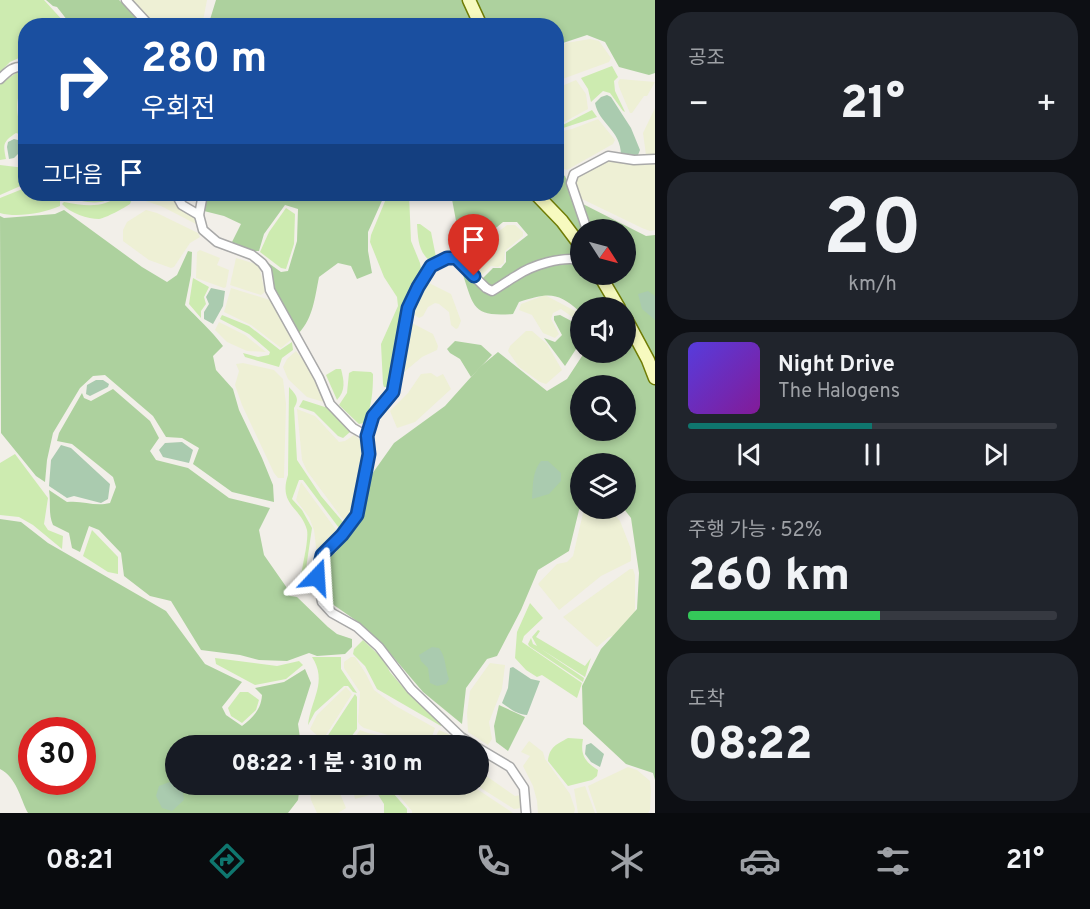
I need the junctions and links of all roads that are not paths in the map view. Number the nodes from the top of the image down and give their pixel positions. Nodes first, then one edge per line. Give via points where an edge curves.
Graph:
1 (126, 0) edge
2 (469, 0) edge
3 (143, 18) edge
4 (477, 18) edge
5 (18, 66) edge
6 (0, 78) edge
7 (655, 159) edge
8 (180, 201) edge
9 (201, 201) edge
10 (542, 201) edge
11 (199, 215) junction
12 (583, 219) edge
13 (570, 232) edge
14 (570, 259) edge
15 (636, 338) edge
16 (655, 378) edge
17 (367, 436) junction
18 (459, 735) edge
19 (489, 754) edge
20 (526, 813) edge

1 - 3 street
2 - 4 street
5 - 6 street
7 - 12 street via 608,156 574,174 572,183
8 - 11 street
9 - 11 street
10 - 13 street
11 - 17 street via 203,230 217,242 262,262 270,290 330,404 352,428
14 - 17 street via 518,274 492,291 456,258 431,266 408,308 393,392 373,416
15 - 16 street
17 - 18 street via 369,454 357,515 322,555 317,576 322,602 379,647 411,689
19 - 20 street via 510,767 525,788

